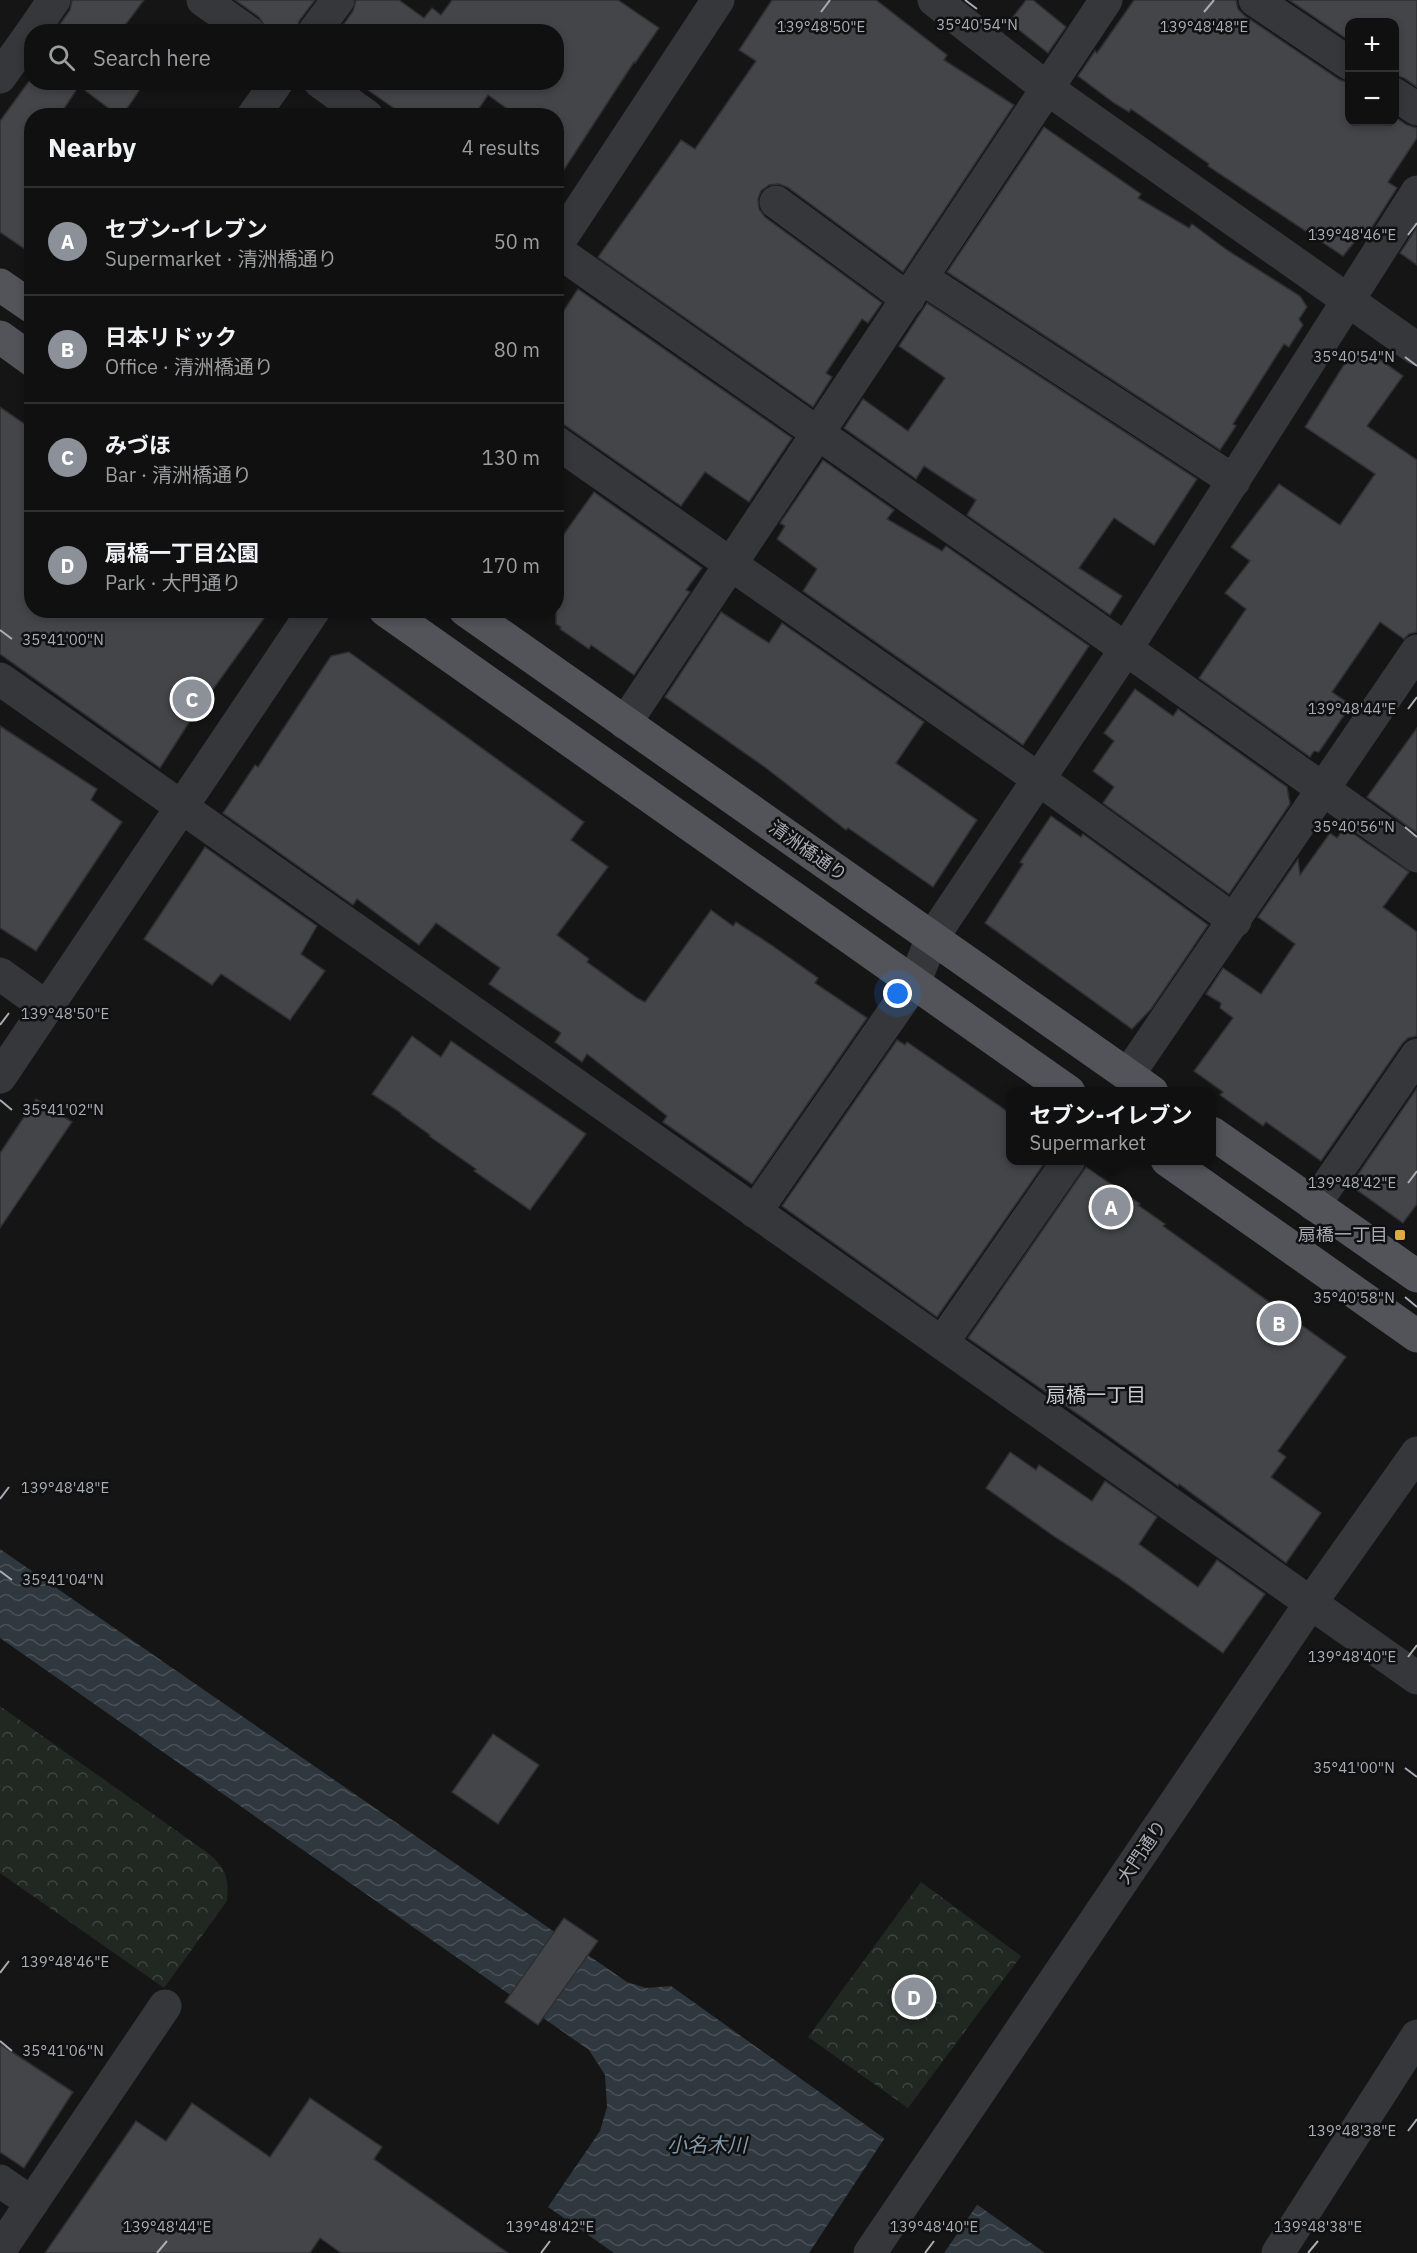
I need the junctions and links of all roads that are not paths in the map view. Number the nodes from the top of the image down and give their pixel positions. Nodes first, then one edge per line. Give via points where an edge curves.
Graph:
1 (54, 0) edge
2 (203, 0) edge
3 (338, 0) edge
4 (718, 0) edge
5 (933, 0) edge
6 (1106, 0) edge
7 (1255, 0) edge
8 (38, 24) edge
9 (237, 24) edge
10 (321, 24) edge
11 (24, 43) edge
12 (1345, 61) edge
13 (0, 76) edge
14 (1048, 89) junction
15 (271, 90) edge
16 (331, 90) edge
17 (1399, 97) edge
18 (259, 108) edge
19 (356, 108) edge
20 (1417, 109) edge
21 (1415, 200) edge
22 (776, 202) dead end
23 (564, 236) edge
24 (564, 254) edge
25 (0, 285) edge
26 (915, 288) junction
27 (1348, 301) junction
28 (24, 302) edge
29 (0, 337) edge
30 (1417, 349) edge
31 (24, 354) edge
32 (818, 434) junction
33 (564, 448) edge
34 (1233, 481) junction
35 (731, 564) junction
36 (309, 618) edge
37 (396, 618) edge
38 (476, 618) edge
39 (1126, 649) junction
40 (1417, 651) edge
41 (0, 678) edge
42 (625, 723) junction
43 (1040, 780) junction
44 (1323, 790) junction
45 (181, 806) junction
46 (1417, 856) edge
47 (1235, 921) junction
48 (932, 938) junction
49 (0, 974) edge
50 (914, 983) junction
51 (46, 1007) junction
52 (1417, 1055) edge
53 (0, 1077) edge
54 (1140, 1083) edge
55 (1062, 1087) edge
56 (1216, 1136) edge
57 (1066, 1165) edge
58 (1173, 1165) edge
59 (1314, 1204) junction
60 (755, 1212) junction
61 (1417, 1276) edge
62 (1417, 1336) edge
63 (942, 1343) junction
64 (1417, 1453) edge
65 (1310, 1604) junction
66 (1417, 1678) edge
67 (165, 2006) dead end
68 (1417, 2036) edge
69 (0, 2181) edge
70 (32, 2203) junction
71 (0, 2250) edge
72 (870, 2253) edge
73 (1278, 2253) edge

1 - 8 street
2 - 9 street
3 - 10 street
4 - 23 street
5 - 14 street
6 - 14 street
7 - 12 street
11 - 13 street
14 - 26 street
14 - 27 street
15 - 18 street
16 - 19 street
17 - 20 street
21 - 27 street
22 - 26 street
24 - 32 street
25 - 28 main road
26 - 32 street
26 - 34 street
27 - 30 street
27 - 34 street
29 - 31 main road
32 - 35 street
32 - 39 street
33 - 35 street
34 - 39 street
35 - 42 street
35 - 43 street
36 - 45 street
37 - 50 main road
38 - 42 main road, 清洲橋通り
39 - 43 street
39 - 44 street
40 - 44 street
41 - 45 street
42 - 48 main road, 清洲橋通り
43 - 47 street
43 - 48 street
44 - 46 street
44 - 47 street
45 - 51 street
45 - 60 street
47 - 54 street
48 - 50 street
48 - 54 main road, 清洲橋通り
49 - 51 street
50 - 55 main road
50 - 60 street
51 - 53 street
52 - 59 street
56 - 59 main road
57 - 63 street
58 - 62 main road
59 - 61 main road
60 - 63 street
63 - 65 street
64 - 65 street, 大門通り
65 - 66 street
65 - 72 street, 大門通り
67 - 70 street
68 - 73 street
69 - 70 street
70 - 71 street

